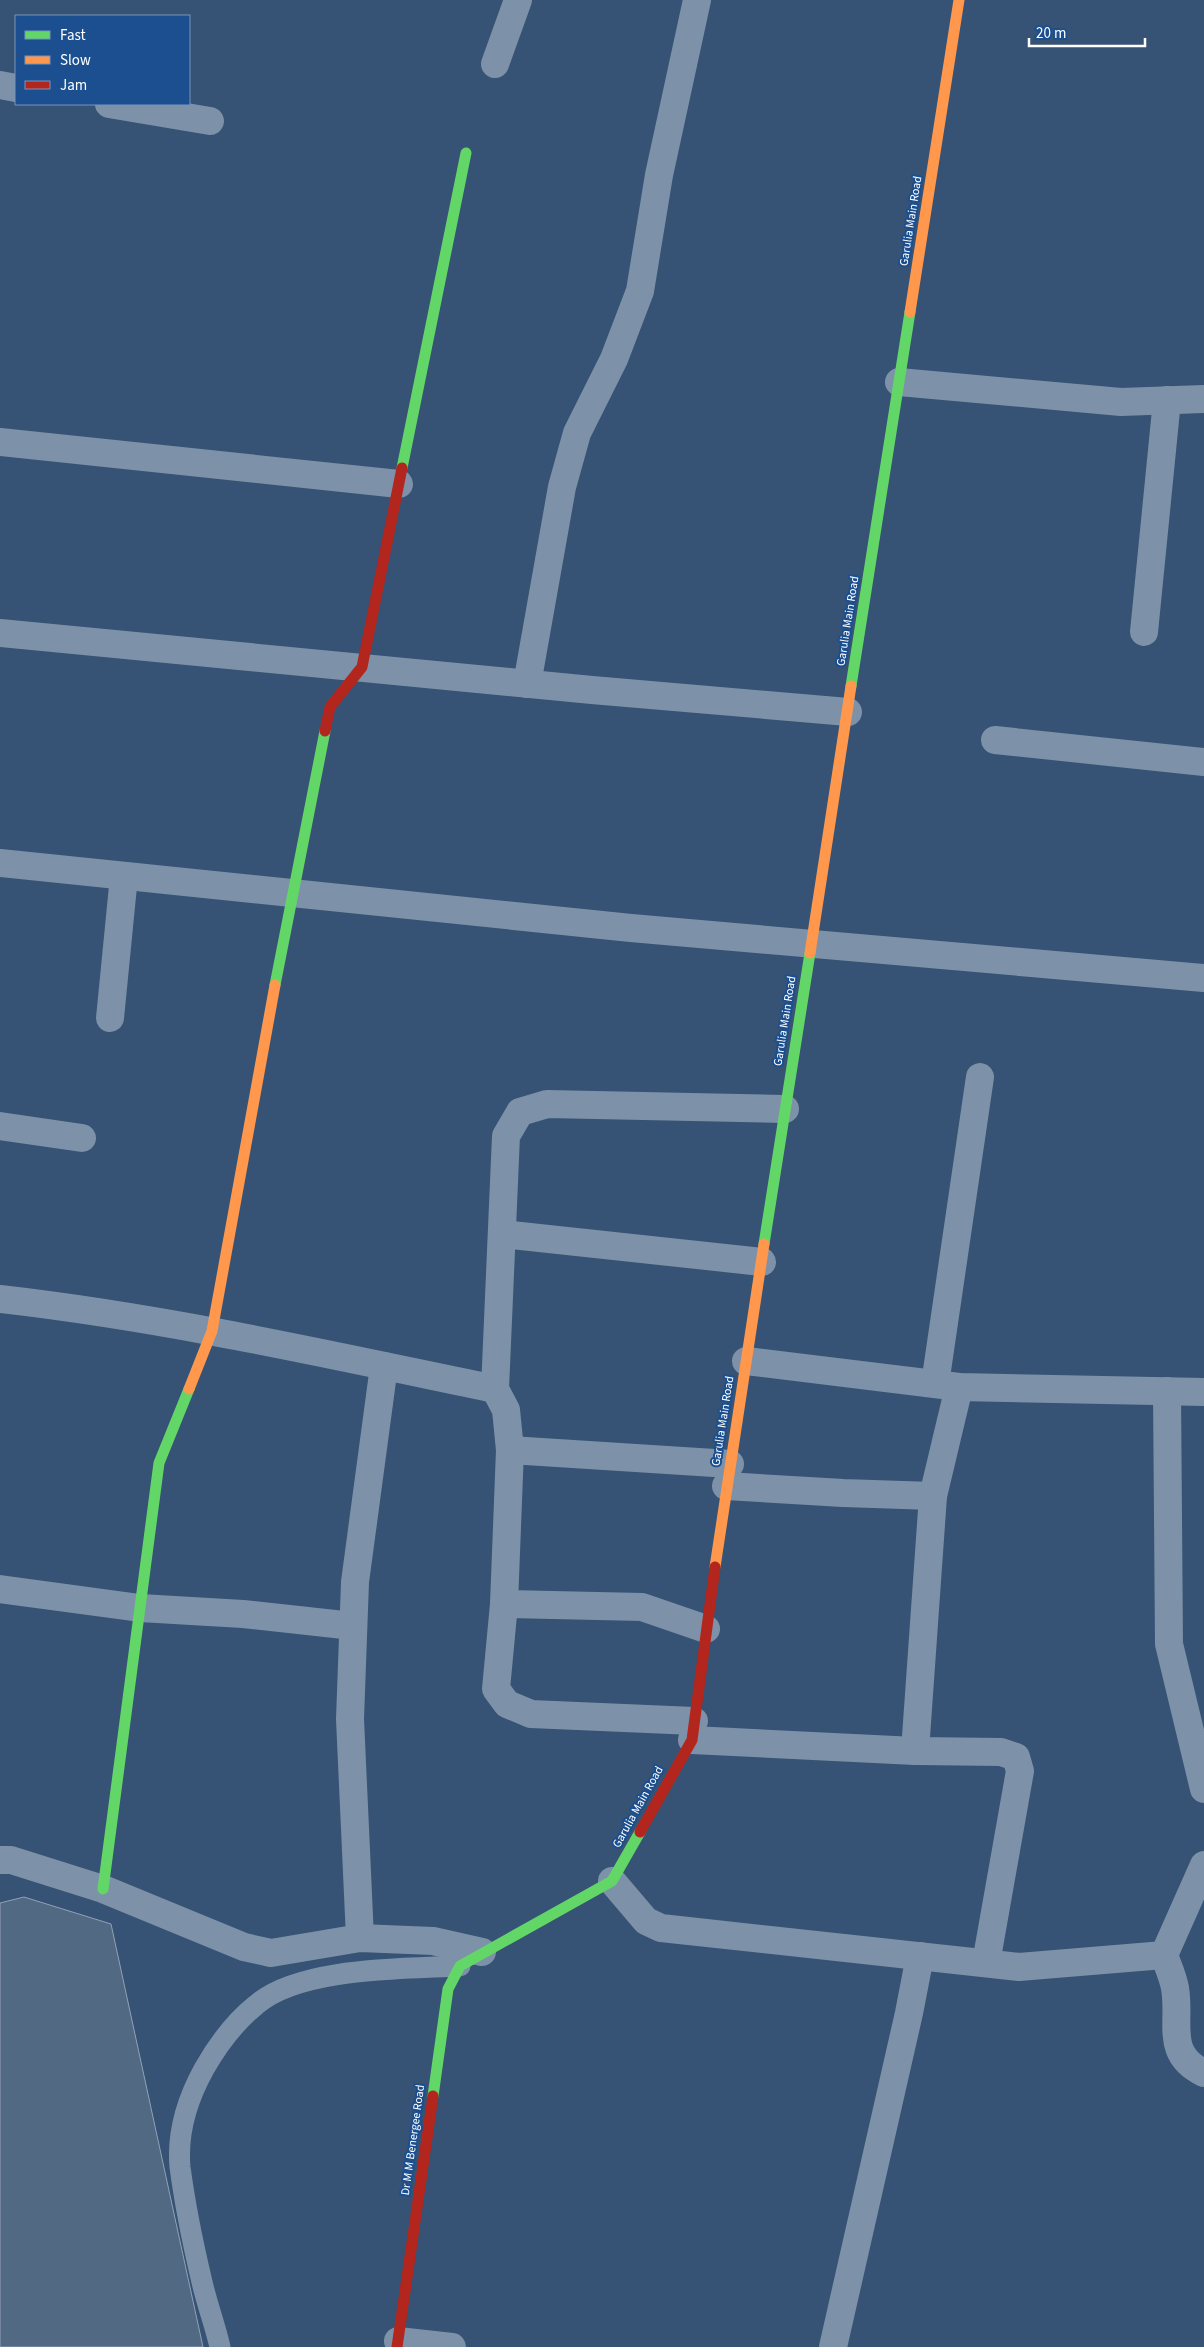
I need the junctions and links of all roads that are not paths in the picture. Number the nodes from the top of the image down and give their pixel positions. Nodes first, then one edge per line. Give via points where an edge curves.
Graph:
1 (518, 0) edge
2 (698, 0) edge
3 (959, 0) edge
4 (496, 64) dead end
5 (0, 85) edge
6 (15, 88) edge
7 (115, 105) edge
8 (210, 121) dead end
9 (466, 153) dead end
10 (899, 382) junction
11 (1204, 399) edge
12 (1167, 400) junction
13 (0, 442) edge
14 (399, 484) junction
15 (1144, 632) dead end
16 (0, 633) edge
17 (362, 667) junction
18 (527, 684) junction
19 (848, 712) junction
20 (995, 740) dead end
21 (1204, 762) edge
22 (0, 863) edge
23 (124, 876) junction
24 (292, 893) junction
25 (812, 943) junction
26 (1204, 978) edge
27 (110, 1018) dead end
28 (980, 1077) dead end
29 (785, 1109) junction
30 (0, 1126) edge
31 (82, 1138) dead end
32 (502, 1234) junction
33 (762, 1262) junction
34 (0, 1299) edge
35 (212, 1331) junction
36 (746, 1361) junction
37 (384, 1366) junction
38 (947, 1385) junction
39 (495, 1389) junction
40 (1167, 1391) junction
41 (1204, 1392) edge
42 (510, 1450) junction
43 (728, 1475) junction
44 (933, 1496) junction
45 (0, 1589) edge
46 (504, 1604) junction
47 (140, 1608) junction
48 (353, 1626) junction
49 (706, 1629) junction
50 (693, 1730) junction
51 (915, 1751) junction
52 (1204, 1789) edge
53 (0, 1860) edge
54 (1204, 1865) edge
55 (612, 1882) junction
56 (104, 1889) junction
57 (360, 1938) junction
58 (1164, 1955) junction
59 (920, 1956) junction
60 (471, 1959) junction
61 (986, 1963) junction
62 (1204, 2073) edge
63 (397, 2344) edge
64 (220, 2347) edge
65 (452, 2347) edge
66 (833, 2347) edge

1 - 4 street
2 - 18 street via 659,175 640,291 614,359 577,433 562,487
3 - 10 street, Garulia Main Road
5 - 6 street
7 - 8 street
9 - 14 street
10 - 12 street via 1121,402
10 - 19 street, Garulia Main Road
11 - 12 street
12 - 15 street
13 - 14 street
14 - 17 street
16 - 17 street
17 - 18 street
17 - 24 street via 330,707
18 - 19 street
19 - 25 street, Garulia Main Road
20 - 21 street
22 - 23 street
23 - 24 street
23 - 27 street
24 - 25 street
24 - 35 street
25 - 26 street
25 - 29 street, Garulia Main Road
28 - 38 street
29 - 32 street via 547,1104 520,1112 506,1136
29 - 33 street, Garulia Main Road
30 - 31 street
32 - 33 street
32 - 39 street
33 - 36 street, Garulia Main Road
34 - 35 street
35 - 37 street
35 - 47 street via 159,1463
36 - 38 street
36 - 43 street, Garulia Main Road
37 - 39 street
37 - 48 street via 355,1582
38 - 40 street
38 - 44 street
39 - 42 street via 506,1410
40 - 41 street
40 - 52 street via 1169,1644
42 - 43 street
42 - 46 street
43 - 44 street via 843,1494
43 - 49 street, Garulia Main Road
44 - 51 street
45 - 47 street
46 - 49 street via 642,1607
46 - 50 street via 496,1689 507,1704 531,1714
47 - 48 street via 243,1614
47 - 56 street
48 - 57 street via 350,1719
49 - 50 street, Garulia Main Road
50 - 51 street
50 - 55 street, Garulia Main Road
51 - 61 street via 1001,1752 1016,1757 1020,1771
53 - 56 street via 11,1860
54 - 58 street
55 - 59 street via 646,1920 661,1928
55 - 60 street
56 - 57 street via 244,1947 271,1953
57 - 60 street via 433,1941
58 - 61 street via 1019,1967
58 - 62 street via 1175,1988 1177,2048 1191,2066
59 - 61 street
59 - 66 street
60 - 63 street, Dr M M Benergee Road via 448,1989
60 - 64 lane via 315,1979 286,1987 256,2004 215,2048 189,2099 181,2138 180,2165 202,2282
63 - 65 street

